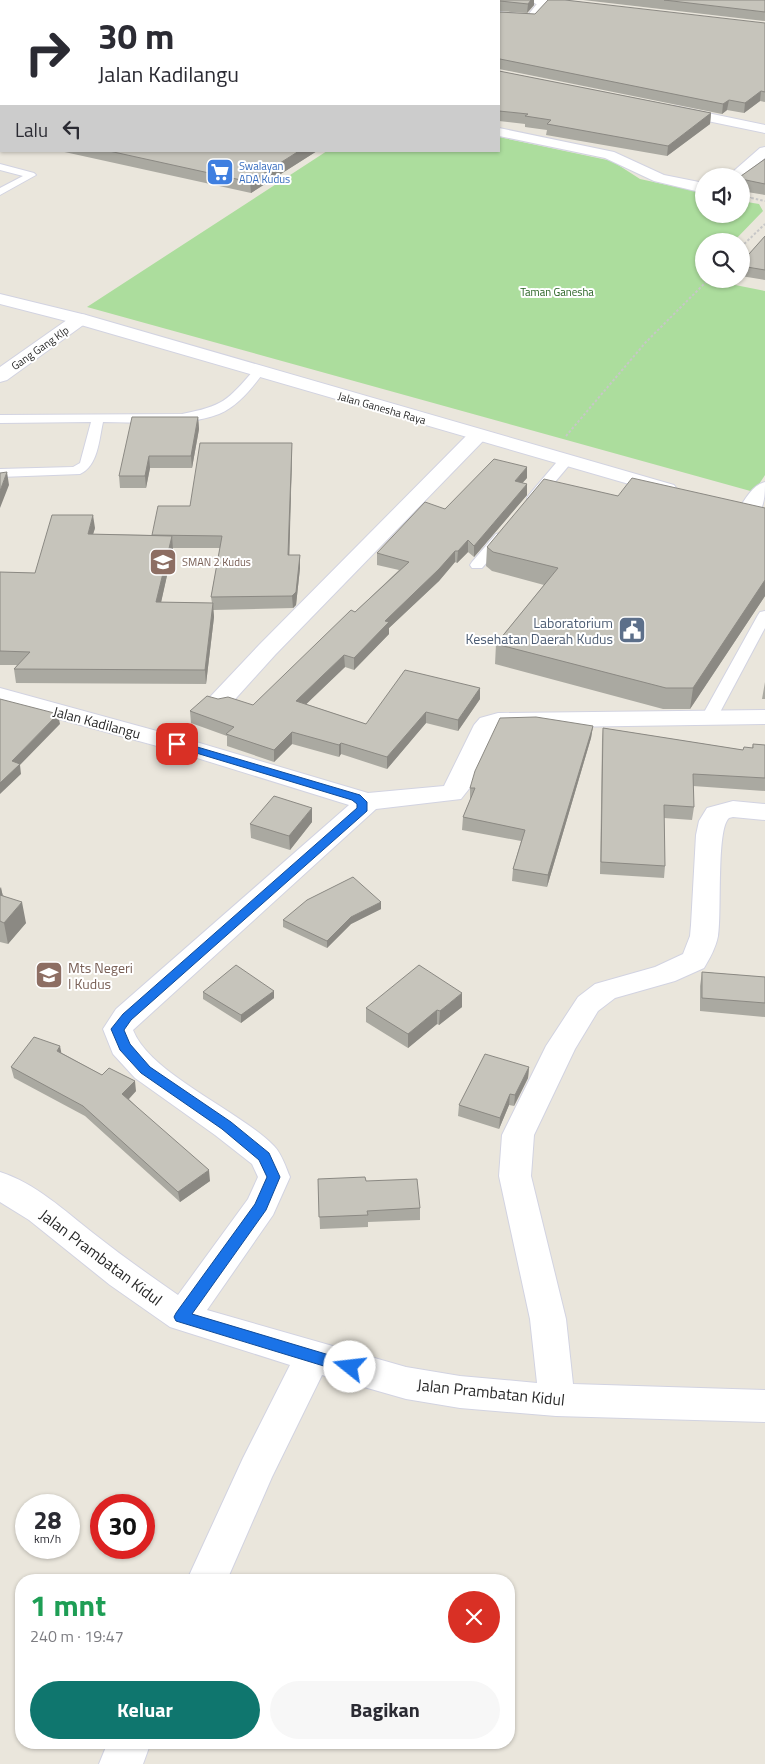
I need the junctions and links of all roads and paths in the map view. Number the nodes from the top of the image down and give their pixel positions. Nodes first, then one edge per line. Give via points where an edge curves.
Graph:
1 (541, 1) edge
2 (580, 2) edge
3 (598, 7) edge
4 (500, 16) edge
5 (658, 107) edge
6 (765, 129) edge
7 (500, 132) edge
8 (765, 151) edge
9 (0, 167) edge
10 (745, 168) edge
11 (695, 186) edge
12 (0, 192) edge
13 (750, 198) edge
14 (765, 201) edge
15 (765, 224) edge
16 (750, 239) edge
17 (700, 288) edge
18 (0, 299) edge
19 (80, 320) junction
20 (258, 372) junction
21 (0, 376) edge
22 (0, 419) edge
23 (98, 419) junction
24 (477, 436) junction
25 (558, 458) junction
26 (0, 473) edge
27 (765, 488) edge
28 (681, 493) edge
29 (528, 505) edge
30 (747, 511) edge
31 (509, 527) edge
32 (477, 565) dead end
33 (765, 615) edge
34 (0, 695) edge
35 (219, 702) edge
36 (710, 716) junction
37 (765, 717) edge
38 (362, 802) junction
39 (765, 812) edge
40 (0, 1185) edge
41 (182, 1317) junction
42 (313, 1356) junction
43 (556, 1400) junction
44 (765, 1406) edge
45 (210, 1574) edge
46 (127, 1749) edge
47 (121, 1764) edge

1 - 2 street
1 - 4 street via 531,19
2 - 3 street
5 - 6 street
7 - 11 street via 609,155 659,178
8 - 10 street
9 - 12 lane via 31,175
13 - 14 path
15 - 16 path
17 - 25 path via 646,342
18 - 19 street, Jalan Ganesha Raya
19 - 20 street, Jalan Ganesha Raya
19 - 21 street, Gang Gang Klp
20 - 23 lane via 236,398 215,411 182,418
20 - 24 street, Jalan Ganesha Raya
22 - 23 lane
23 - 26 lane via 86,464 82,468 75,471
24 - 25 street, Jalan Ganesha Raya
24 - 35 street
25 - 28 street, Jalan Ganesha Raya
25 - 29 lane
27 - 30 street
31 - 32 lane
33 - 36 lane
34 - 38 street, Jalan Kadilangu via 356,797
36 - 37 street
36 - 38 street via 498,720 483,730 459,785 452,793
38 - 41 street via 363,808 127,1017 118,1029 124,1046 146,1070 264,1156 274,1177 261,1206
39 - 43 street via 739,810 719,812 714,816 709,840 704,936 694,961 665,974 605,991 588,1004 561,1046 518,1135 515,1176 548,1319
40 - 41 street, Jalan Prambatan Kidul via 41,1211
41 - 42 street, Jalan Prambatan Kidul
42 - 43 street, Jalan Prambatan Kidul via 415,1385
42 - 45 street via 256,1470
43 - 44 street, Jalan Prambatan Kidul
46 - 47 street

